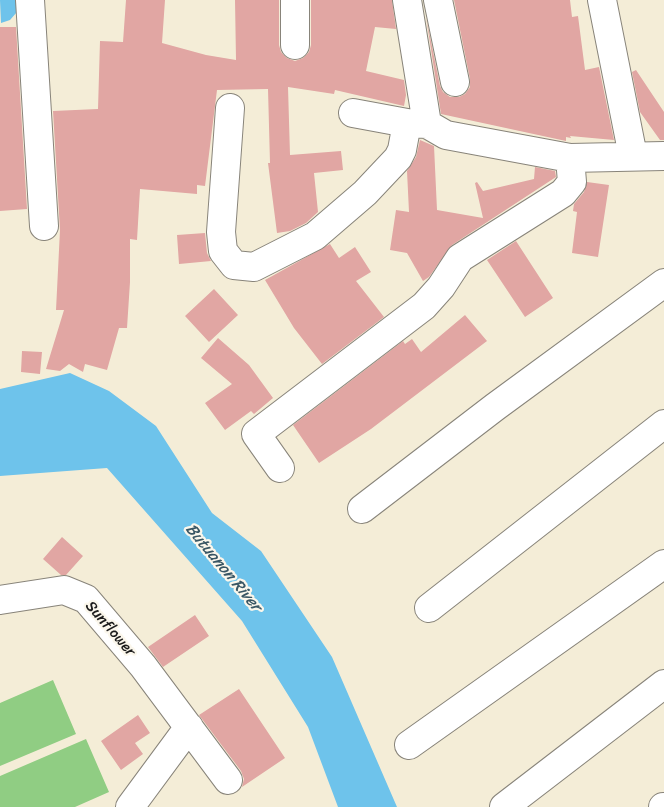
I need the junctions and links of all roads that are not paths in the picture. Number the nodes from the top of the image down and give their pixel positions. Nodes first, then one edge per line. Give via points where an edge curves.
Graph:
1 (30, 0) edge
2 (295, 0) edge
3 (407, 0) edge
4 (438, 0) edge
5 (602, 0) edge
6 (295, 45) dead end
7 (455, 82) dead end
8 (230, 108) dead end
9 (353, 113) dead end
10 (417, 123) junction
11 (632, 156) junction
12 (664, 156) edge
13 (570, 158) junction
14 (44, 226) dead end
15 (664, 282) edge
16 (664, 424) edge
17 (280, 468) dead end
18 (362, 509) dead end
19 (664, 564) edge
20 (0, 600) edge
21 (429, 608) dead end
22 (664, 684) edge
23 (189, 727) junction
24 (409, 745) dead end
25 (228, 780) dead end
26 (130, 807) edge
27 (504, 807) edge

1 - 14 street
2 - 6 street
3 - 10 street
4 - 7 street
5 - 11 street
8 - 10 street via 221,232 224,251 234,265 254,267 315,236 365,193 398,158
9 - 10 street
10 - 13 street via 446,135
11 - 12 street
11 - 13 street
13 - 17 street via 572,182 563,193 460,258 442,287 424,306 256,434
15 - 18 street
16 - 21 street
19 - 24 street
20 - 23 street, Sunflower via 64,590 86,599
22 - 27 street
23 - 25 street, Sunflower
23 - 26 street

